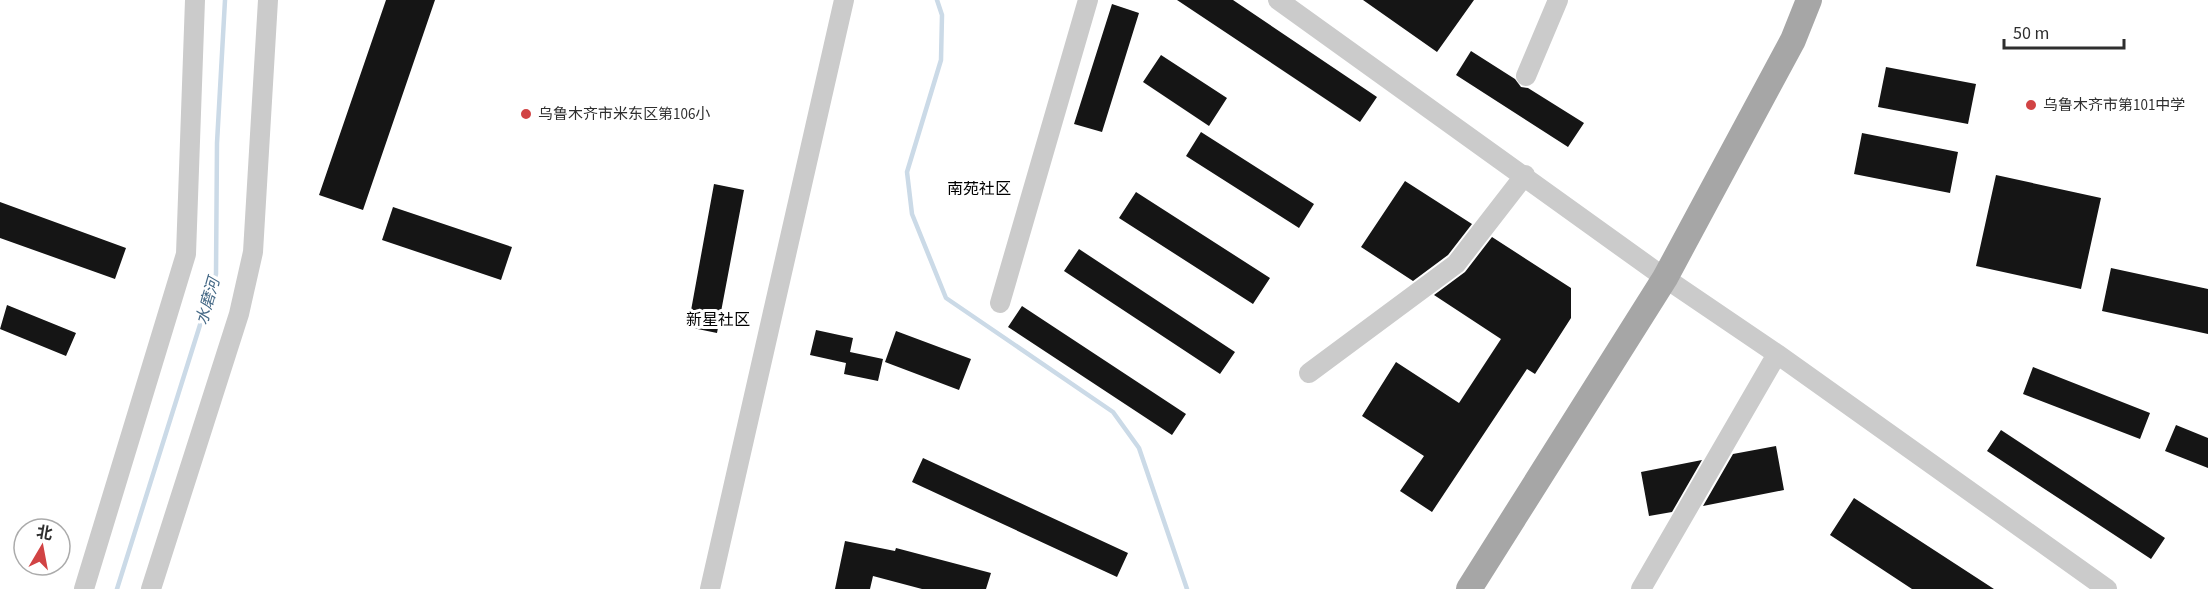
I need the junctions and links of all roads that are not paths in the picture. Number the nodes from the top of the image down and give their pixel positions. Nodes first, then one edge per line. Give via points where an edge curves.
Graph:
1 (195, 0) edge
2 (268, 0) edge
3 (844, 0) edge
4 (1088, 0) edge
5 (1278, 0) edge
6 (1558, 0) edge
7 (1809, 0) edge
8 (1526, 76) dead end
9 (1525, 175) junction
10 (1665, 278) junction
11 (1000, 303) dead end
12 (1777, 354) junction
13 (1309, 373) dead end
14 (84, 589) edge
15 (151, 589) edge
16 (710, 589) edge
17 (1469, 589) edge
18 (1641, 589) edge
19 (2107, 589) edge

1 - 14 street via 186,254
2 - 15 street via 253,252 239,314
3 - 16 street
4 - 11 street
5 - 9 street
6 - 8 street
7 - 10 main road via 1793,40
9 - 10 street
9 - 13 street via 1456,264
10 - 12 street
10 - 17 main road
12 - 18 street
12 - 19 street

